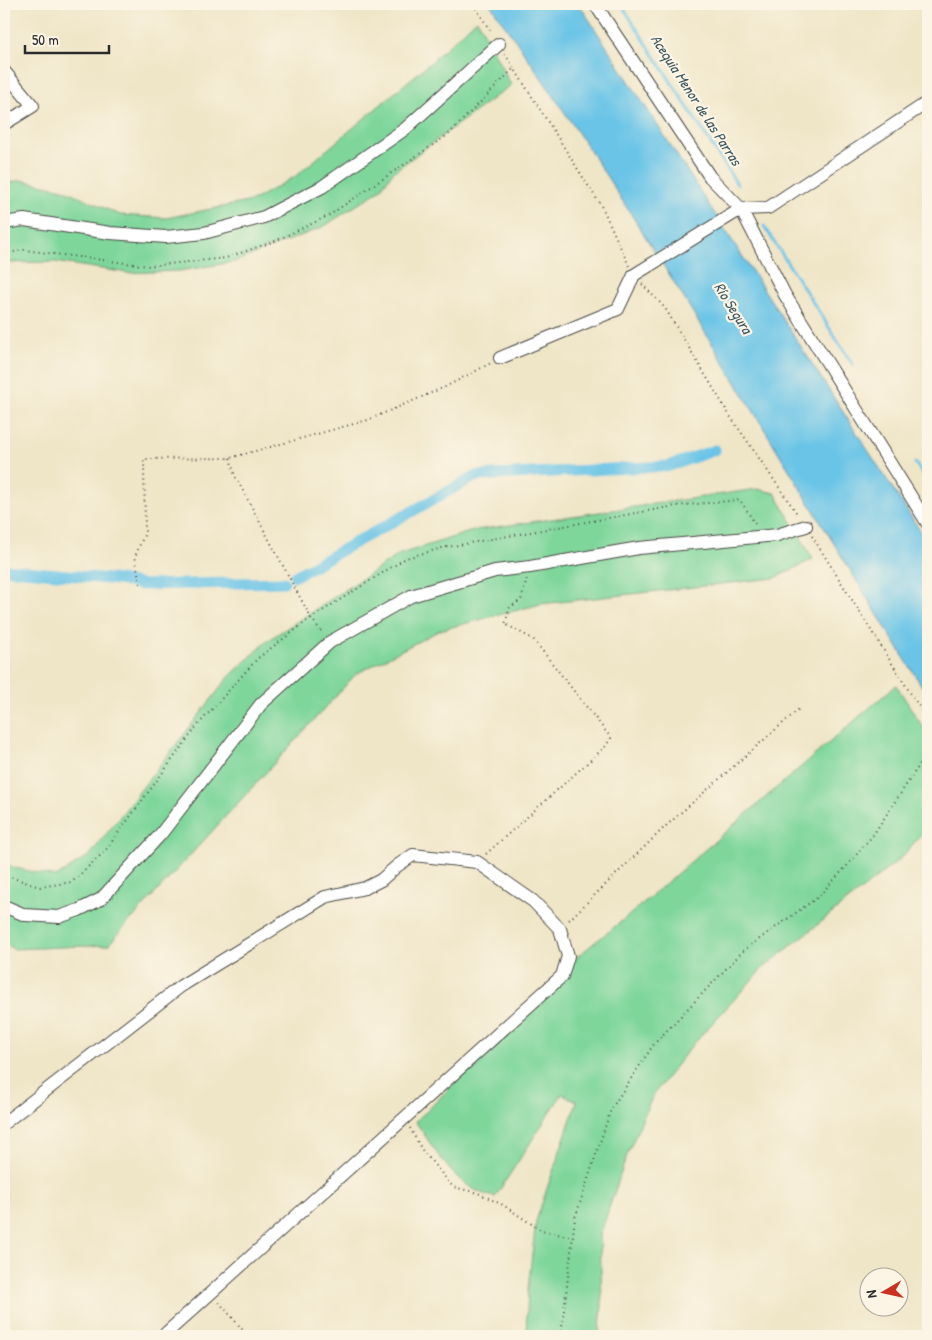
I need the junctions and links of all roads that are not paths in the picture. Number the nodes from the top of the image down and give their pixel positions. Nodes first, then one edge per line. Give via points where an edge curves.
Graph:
1 (595, 4) edge
2 (499, 44) road end
3 (4, 71) edge
4 (928, 102) edge
5 (4, 124) edge
6 (741, 209) junction
7 (4, 223) edge
8 (500, 358) road end
9 (928, 524) edge
10 (806, 526) road end
11 (4, 906) edge
12 (4, 1123) edge
13 (163, 1336) edge

1 - 6 street via 710,177
2 - 7 street via 405,129 322,187 264,217 204,233 166,237 110,233 24,220
3 - 5 street via 33,106
4 - 6 street via 768,208
6 - 8 street via 634,275 618,309
6 - 9 street via 785,296
10 - 11 street via 777,535 639,548 495,571 411,596 330,642 261,704 160,835 101,899 59,917 26,914
12 - 13 street via 182,986 325,897 365,888 413,856 478,862 533,901 560,929 568,956 562,976

